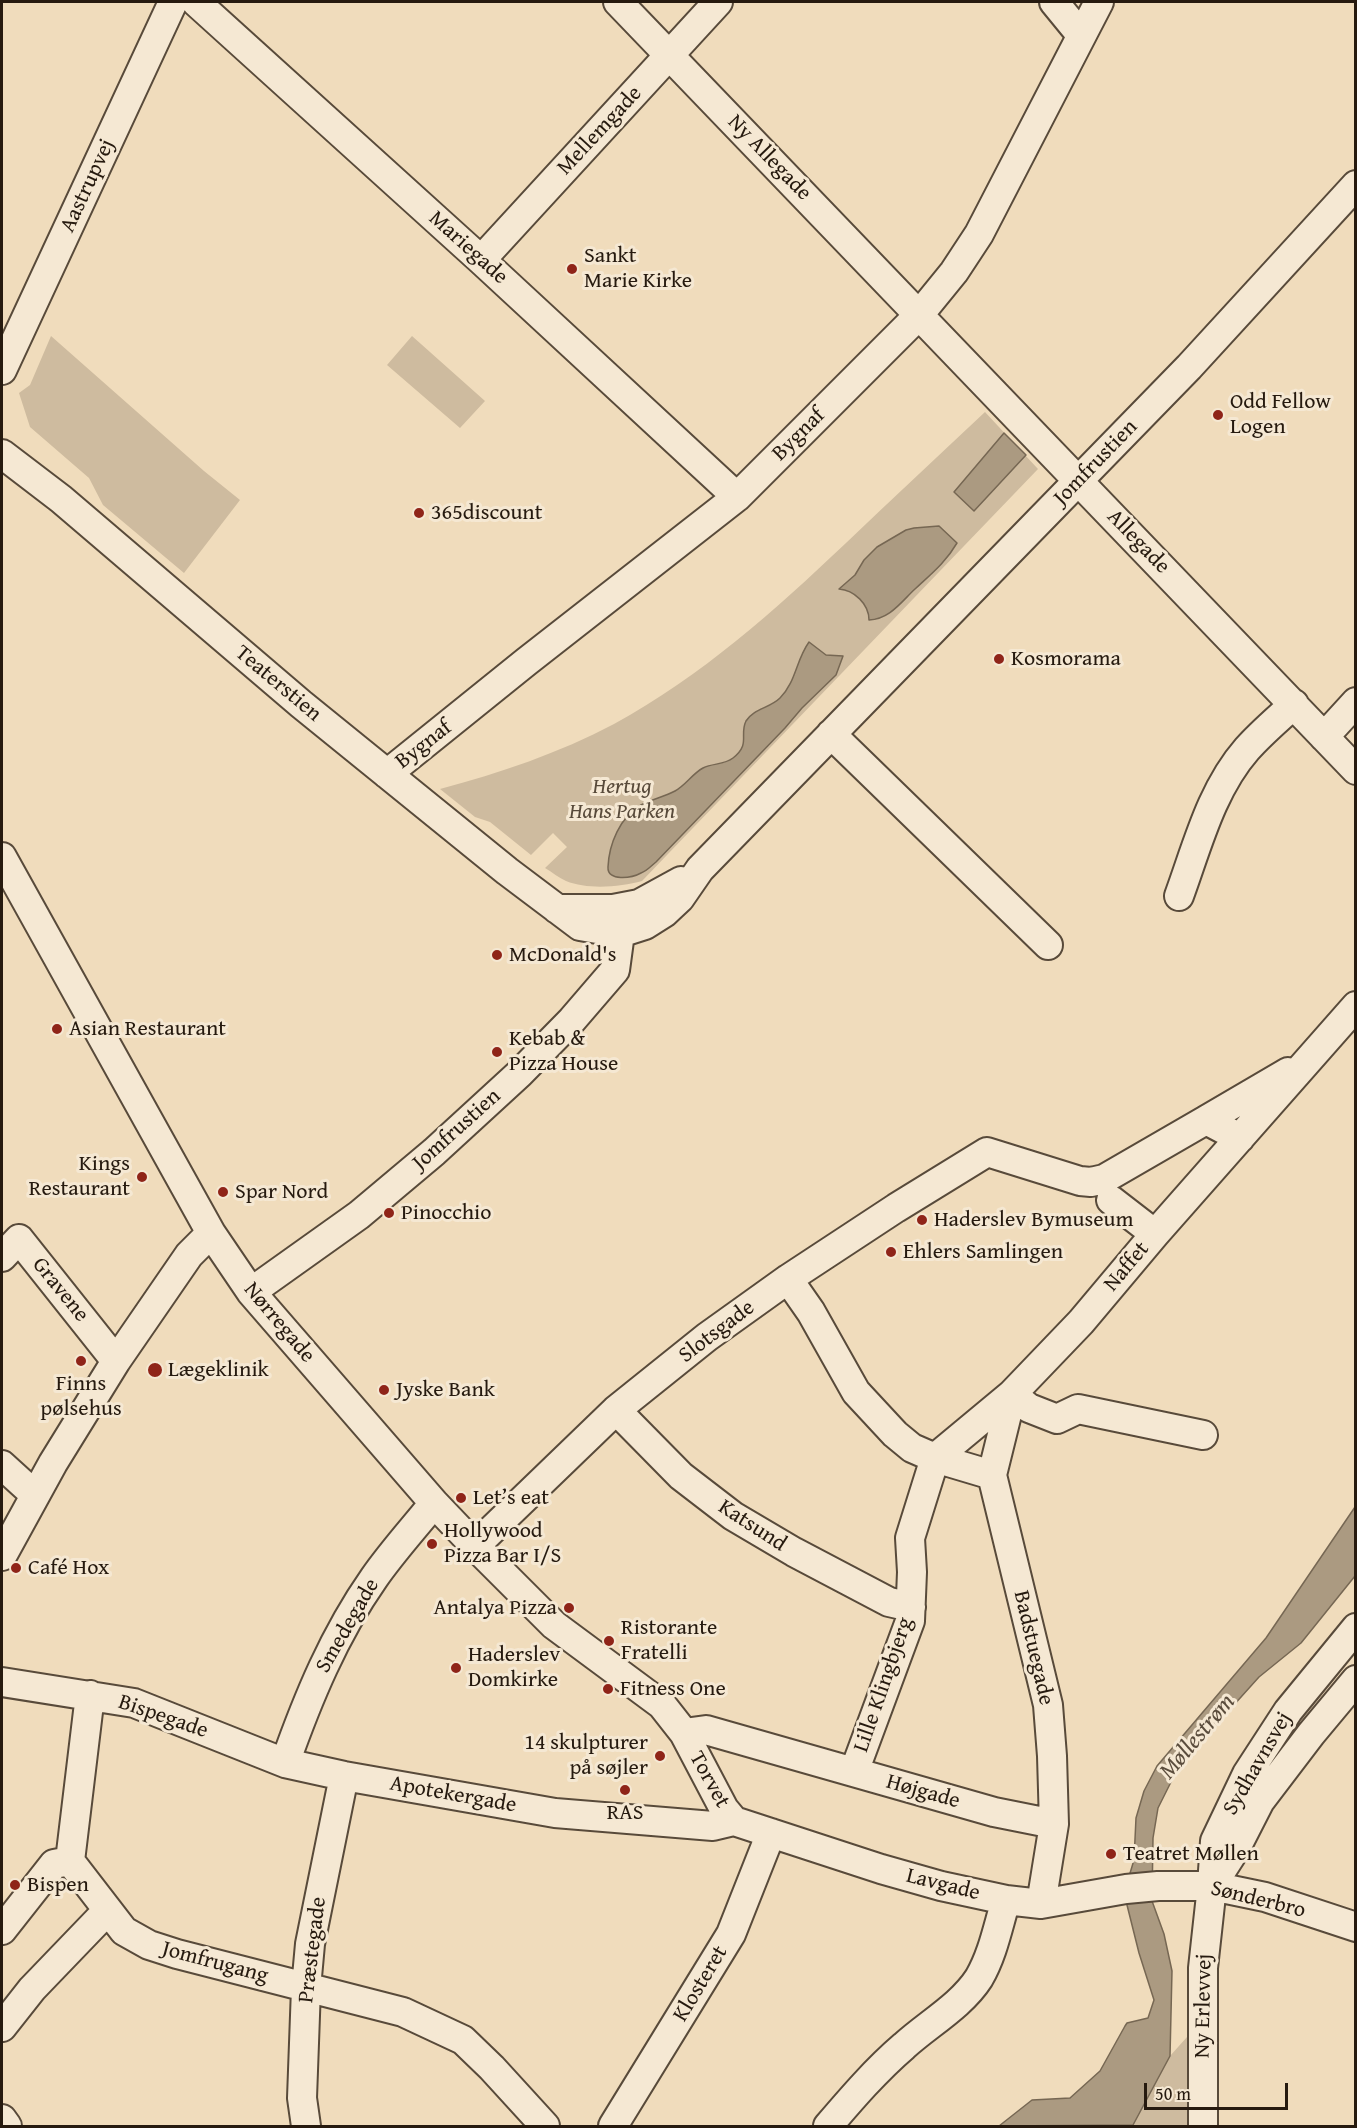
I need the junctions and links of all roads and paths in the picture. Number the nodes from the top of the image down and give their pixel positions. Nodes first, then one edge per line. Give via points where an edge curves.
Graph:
1 (173, 2) edge
2 (196, 2) edge
3 (618, 2) edge
4 (718, 2) edge
5 (1054, 2) edge
6 (1099, 2) edge
7 (1081, 35) junction
8 (669, 55) junction
9 (1356, 185) edge
10 (481, 260) junction
11 (919, 315) junction
12 (2, 370) edge
13 (2, 454) edge
14 (1079, 480) junction
15 (737, 497) junction
16 (1356, 702) edge
17 (1294, 704) junction
18 (831, 734) junction
19 (1324, 737) junction
20 (1356, 770) edge
21 (387, 774) junction
22 (2, 857) edge
23 (700, 869) junction
24 (1179, 896) dead end
25 (557, 909) junction
26 (620, 933) junction
27 (1048, 945) dead end
28 (1356, 1006) edge
29 (1308, 1060) junction
30 (1206, 1120) junction
31 (1240, 1138) junction
32 (987, 1152) joint
33 (1111, 1200) dead end
34 (211, 1233) junction
35 (1155, 1234) junction
36 (2, 1257) edge
37 (788, 1280) junction
38 (251, 1292) junction
39 (116, 1360) junction
40 (1012, 1394) junction
41 (616, 1410) junction
42 (1203, 1435) dead end
43 (935, 1458) junction
44 (2, 1465) edge
45 (992, 1475) junction
46 (35, 1495) junction
47 (434, 1503) junction
48 (475, 1546) junction
49 (2, 1556) edge
50 (911, 1607) junction
51 (1356, 1628) edge
52 (1356, 1680) edge
53 (2, 1682) edge
54 (90, 1695) junction
55 (662, 1705) joint
56 (684, 1733) junction
57 (759, 1745) joint
58 (285, 1763) junction
59 (854, 1772) junction
60 (344, 1776) junction
61 (621, 1818) joint
62 (734, 1821) junction
63 (1054, 1824) junction
64 (771, 1833) junction
65 (70, 1861) junction
66 (1158, 1886) joint
67 (1212, 1886) junction
68 (1006, 1900) junction
69 (1041, 1904) junction
70 (107, 1911) junction
71 (1356, 1927) edge
72 (2, 1930) edge
73 (306, 1988) junction
74 (2, 2027) edge
75 (535, 2116) edge
76 (2, 2119) edge
77 (7, 2127) edge
78 (306, 2127) edge
79 (613, 2127) edge
80 (828, 2127) edge
81 (1203, 2127) edge

1 - 12 street, Aastrupvej
2 - 10 street, Mariegade
3 - 8 street, Ny Allegade
4 - 8 street, Mellemgade
5 - 7 street
6 - 7 street, Bygnaf
7 - 11 street, Bygnaf via 979,234
8 - 10 street, Mellemgade
8 - 11 street, Ny Allegade
9 - 14 street, Jomfrustien
10 - 15 street, Mariegade
11 - 14 street, Allegade
11 - 15 street, Bygnaf
13 - 21 street, Teaterstien via 61,499
14 - 17 street, Allegade
14 - 18 street, Jomfrustien
15 - 21 street, Bygnaf
16 - 19 street
17 - 19 street, Allegade
17 - 24 street via 1246,750 1226,779 1210,808
18 - 23 street, Jomfrustien
18 - 27 street
19 - 20 street, Allegade
21 - 25 street, Teaterstien
22 - 34 street, Nørregade
23 - 25 street, Jomfrustien via 639,904 614,909
23 - 26 street, Jomfrustien via 664,913 645,925
25 - 26 street, Jomfrustien via 580,926
26 - 38 street, Jomfrustien via 615,970 519,1074 359,1215
28 - 29 street, Naffet
29 - 30 street, Naffet
29 - 31 street, Naffet
30 - 31 street
30 - 32 street, Naffet via 1104,1179 1091,1182
31 - 35 street, Naffet
32 - 37 street, Slotsgade
33 - 35 street
34 - 38 street, Nørregade
34 - 39 street via 189,1255
35 - 40 street, Naffet via 1081,1322
36 - 39 street, Gravene via 19,1239
37 - 41 street, Slotsgade via 707,1337
37 - 43 street via 811,1312 856,1392 895,1434 912,1448
38 - 47 street, Nørregade
39 - 46 street
40 - 42 street via 1029,1408 1057,1419 1078,1409
40 - 43 street, Naffet
40 - 45 street, Naffet
41 - 48 street, Slotsgade
41 - 50 street, Katsund via 681,1476 733,1516 889,1602
43 - 45 street
43 - 50 street, Lille Klingbjerg via 910,1538
44 - 46 street
45 - 63 street, Badstuegade via 1048,1705
46 - 49 street
47 - 48 street, Nørregade
47 - 58 street, Smedegade via 374,1577 352,1611 311,1692
48 - 55 street, Nørregade via 554,1625
50 - 59 street, Lille Klingbjerg via 910,1621
51 - 67 street, Sydhavnsvej via 1294,1703 1247,1774 1215,1841
52 - 67 street, Sydhavnsvej via 1260,1801
53 - 54 street, Bispegade
54 - 58 street, Bispegade via 134,1703
54 - 65 street
55 - 56 street, Torvet
56 - 57 street, Torvet via 706,1730
56 - 62 street, Torvet
57 - 59 street, Højgade
58 - 60 street, Apotekergade
59 - 63 street, Højgade via 994,1812
60 - 61 street, Apotekergade via 555,1813
60 - 73 street, Præstegade via 310,1944
61 - 62 street, Torvet via 713,1826
62 - 64 street, Lavgade
63 - 69 street, Badstuegade
64 - 68 street, Lavgade via 881,1869
64 - 79 street, Klosteret via 731,1934
65 - 70 street, Jomfrugang
65 - 72 street via 54,1864
66 - 67 street, Sønderbro
66 - 69 street, Lavgade
67 - 71 street, Sønderbro
67 - 81 street, Ny Erlevvej via 1203,1968
68 - 69 street, Lavgade
68 - 80 street via 988,1961 977,1980 960,2000 874,2074
70 - 73 street, Jomfrugang via 124,1931 148,1945
70 - 74 street via 32,1989
73 - 75 street, Jomfrugang via 403,2012 463,2040
73 - 78 street, Præstegade via 302,2098
76 - 77 street

